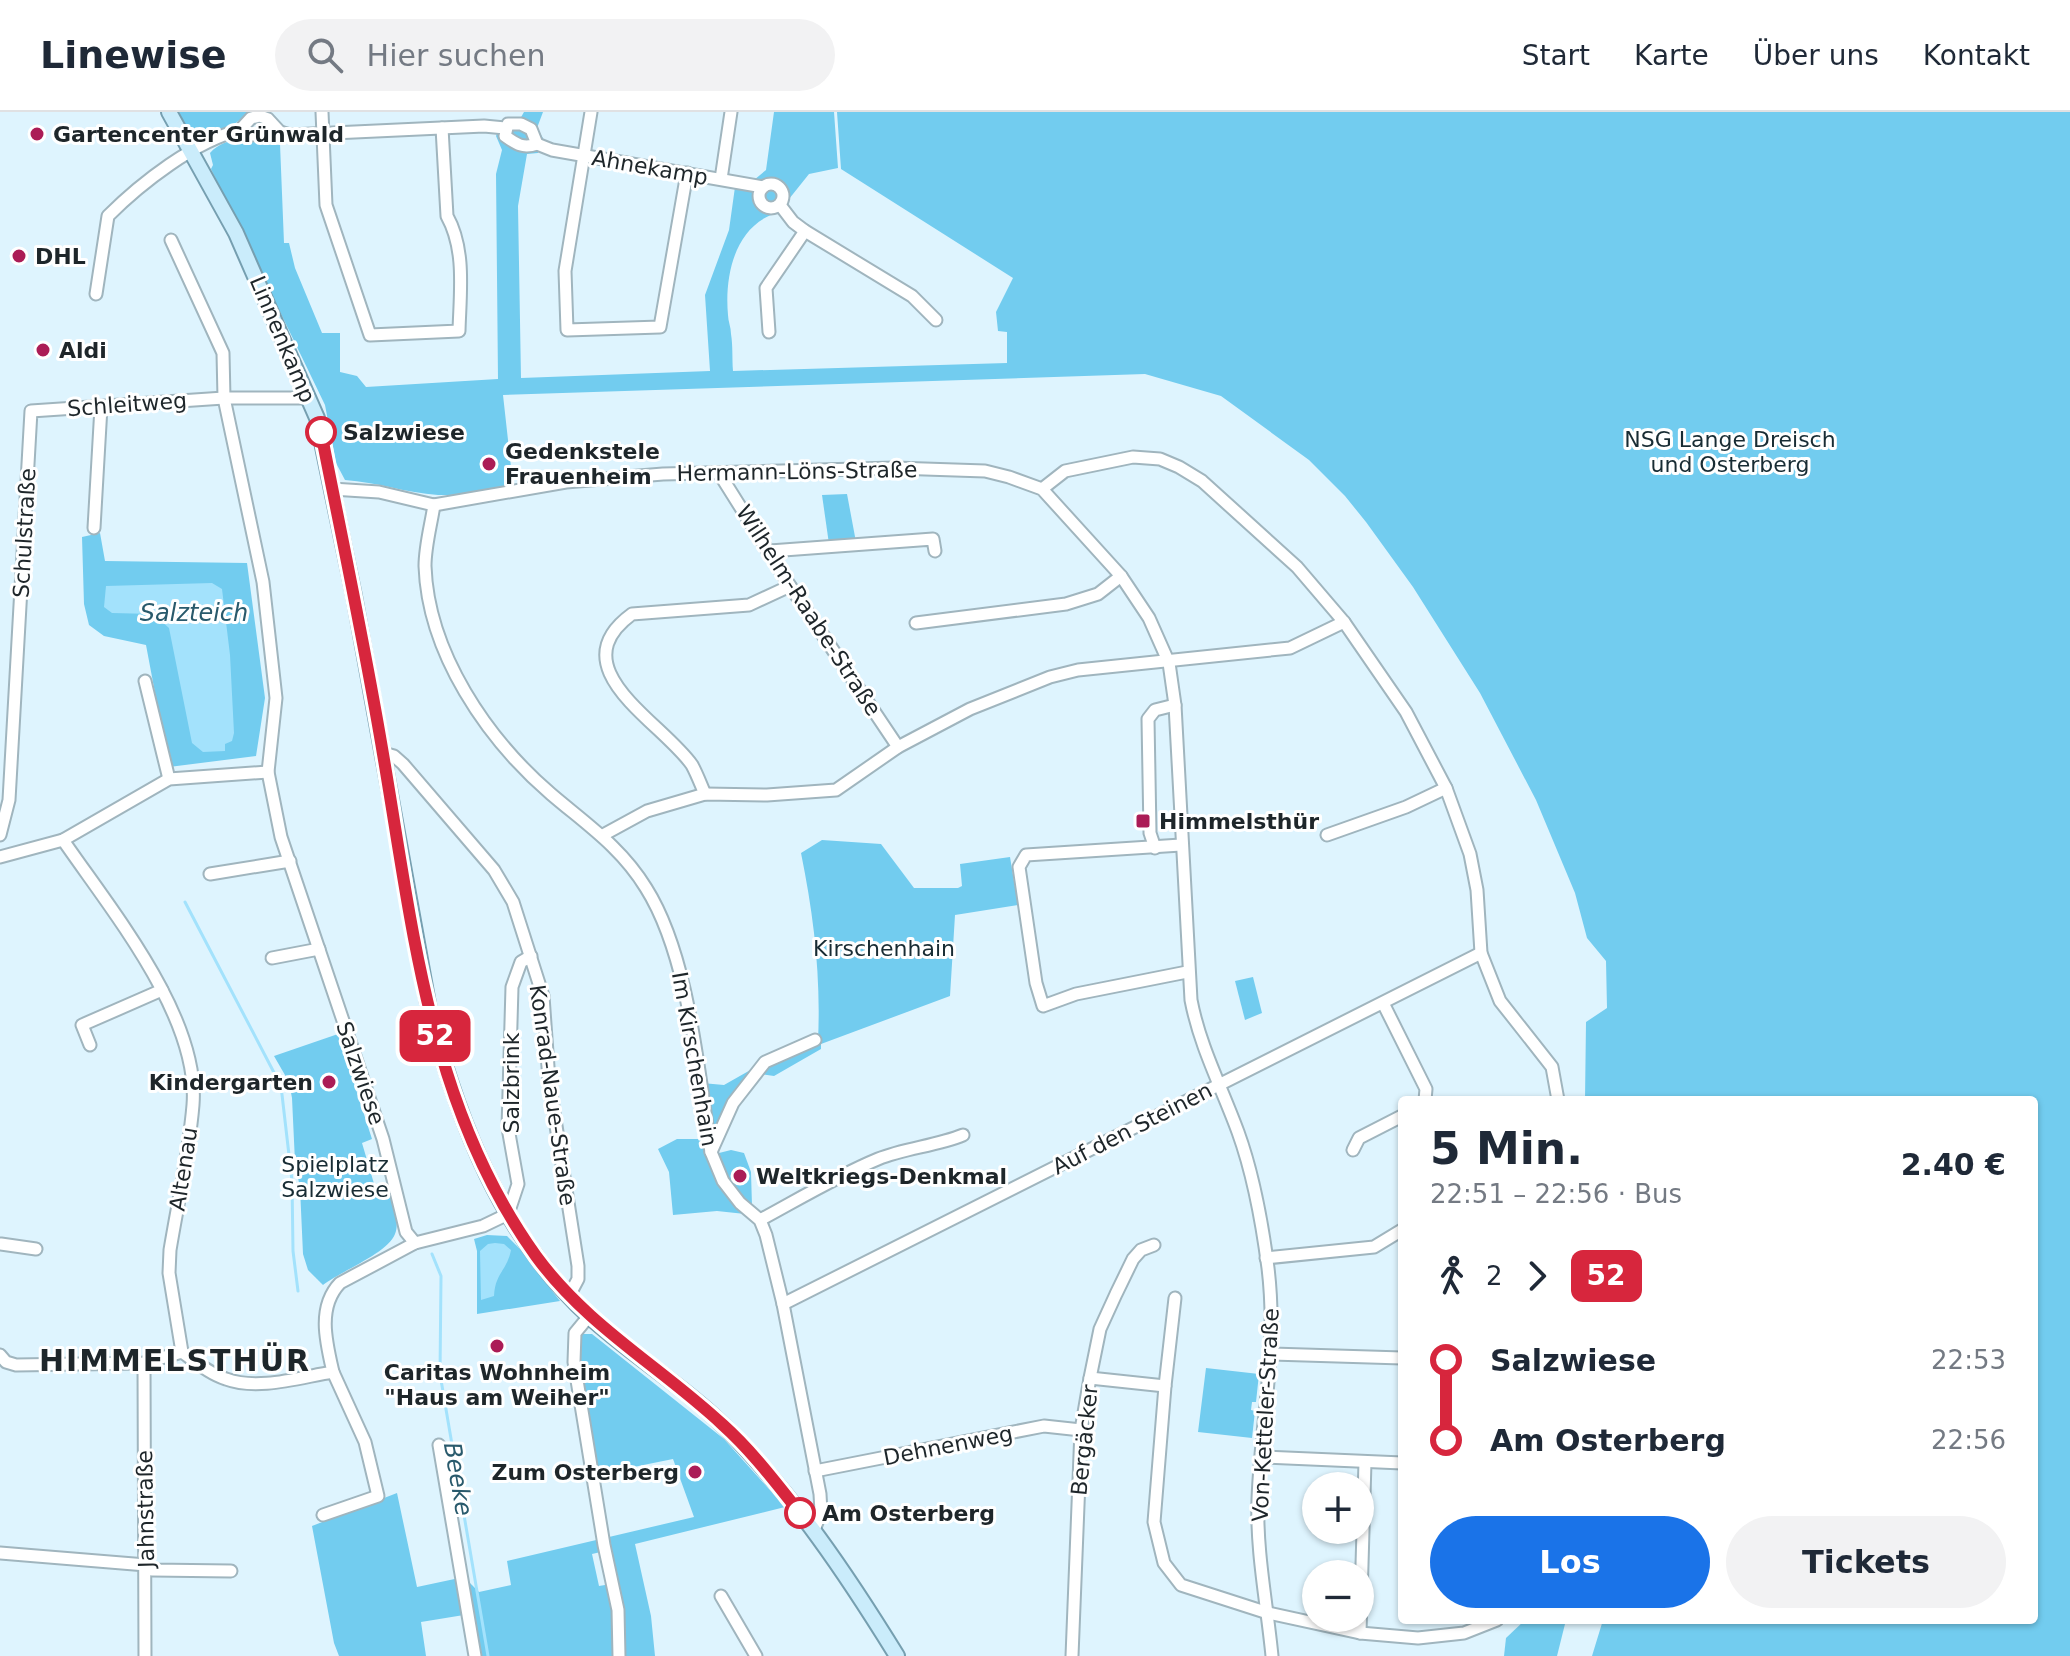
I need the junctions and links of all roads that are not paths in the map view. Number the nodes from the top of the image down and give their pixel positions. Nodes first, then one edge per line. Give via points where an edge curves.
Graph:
1 (169, 112) edge
2 (322, 112) edge
3 (484, 112) edge
4 (591, 112) edge
5 (731, 112) edge
6 (484, 126) junction
7 (442, 128) junction
8 (240, 130) junction
9 (280, 132) junction
10 (323, 133) junction
11 (192, 152) junction
12 (584, 155) junction
13 (687, 173) junction
14 (721, 179) junction
15 (805, 231) junction
16 (171, 240) dead end
17 (96, 294) dead end
18 (936, 320) dead end
19 (769, 332) dead end
20 (224, 398) junction
21 (309, 398) junction
22 (101, 407) junction
23 (31, 411) joint
24 (719, 473) junction
25 (332, 489) junction
26 (1042, 489) junction
27 (434, 505) junction
28 (94, 528) dead end
29 (770, 551) junction
30 (935, 551) dead end
31 (1121, 576) junction
32 (790, 586) junction
33 (1344, 622) junction
34 (916, 623) dead end
35 (1169, 663) junction
36 (145, 681) dead end
37 (1175, 705) junction
38 (898, 747) junction
39 (383, 753) junction
40 (268, 772) junction
41 (169, 779) junction
42 (1446, 788) junction
43 (705, 794) junction
44 (4, 799) edge
45 (0, 835) edge
46 (603, 835) junction
47 (1327, 835) dead end
48 (63, 840) junction
49 (1181, 845) junction
50 (1155, 848) junction
51 (0, 857) edge
52 (290, 861) junction
53 (210, 874) dead end
54 (319, 949) junction
55 (1481, 953) junction
56 (531, 956) junction
57 (272, 958) dead end
58 (1187, 972) junction
59 (162, 990) junction
60 (1383, 1003) junction
61 (815, 1040) dead end
62 (90, 1045) dead end
63 (1218, 1085) junction
64 (1425, 1096) edge
65 (1557, 1096) edge
66 (1398, 1118) edge
67 (963, 1135) dead end
68 (1353, 1150) dead end
69 (711, 1152) junction
70 (508, 1214) junction
71 (760, 1220) junction
72 (1398, 1232) edge
73 (0, 1242) edge
74 (415, 1243) junction
75 (1154, 1245) dead end
76 (36, 1249) dead end
77 (0, 1250) edge
78 (1266, 1258) junction
79 (569, 1296) junction
80 (1175, 1298) dead end
81 (783, 1304) junction
82 (589, 1316) junction
83 (182, 1352) junction
84 (1272, 1354) junction
85 (0, 1355) edge
86 (1398, 1358) edge
87 (144, 1363) junction
88 (333, 1372) junction
89 (1090, 1378) junction
90 (1165, 1386) junction
91 (1081, 1430) junction
92 (439, 1445) dead end
93 (1262, 1457) junction
94 (1365, 1462) junction
95 (1398, 1463) edge
96 (815, 1471) junction
97 (323, 1515) dead end
98 (814, 1530) junction
99 (0, 1553) edge
100 (146, 1565) junction
101 (231, 1571) dead end
102 (721, 1596) dead end
103 (1268, 1613) junction
104 (1465, 1624) edge
105 (1487, 1624) edge
106 (1360, 1633) junction
107 (1464, 1633) junction
108 (145, 1656) edge
109 (475, 1656) edge
110 (619, 1656) edge
111 (756, 1656) edge
112 (897, 1656) edge
113 (1072, 1656) edge
114 (1272, 1656) edge

1 - 11 main road, Linnenkamp
2 - 10 street
3 - 6 street
4 - 12 street
5 - 14 street
6 - 7 street, Ahnekamp
6 - 12 street, Ahnekamp via 521,124 531,129 537,144
7 - 10 street, Ahnekamp
7 - 10 street via 447,216 461,267 459,331 373,335 326,205
8 - 9 street, Ahnekamp via 258,136
8 - 9 street, Ahnekamp via 260,116
8 - 11 street
9 - 10 street, Ahnekamp
11 - 17 street via 108,216
11 - 21 main road, Linnenkamp via 236,233
12 - 13 street, Ahnekamp
12 - 13 street via 565,271 567,330 660,327
13 - 14 street, Ahnekamp
14 - 15 street, Ahnekamp via 763,187 762,203 770,208 780,205
15 - 18 street, Ahnekamp via 912,296
15 - 19 street via 766,288
16 - 20 street via 223,353
20 - 21 street, Schleitweg
20 - 22 street, Schleitweg
20 - 40 street, Salzwiese via 263,582 276,698
21 - 25 main road, Linnenkamp
22 - 23 street, Schleitweg
22 - 28 street
23 - 44 street, Schulstraße
24 - 26 street, Hermann-Löns-Straße via 946,468 985,471
24 - 27 street, Hermann-Löns-Straße via 566,482
24 - 29 street, Wilhelm-Raabe-Straße
25 - 27 street, Hermann-Löns-Straße via 379,492
25 - 39 main road, Linnenkamp
26 - 31 street, Von-Ketteler-Straße
26 - 33 street via 1065,471 1133,457 1160,459 1202,481 1297,567
27 - 46 street, Im Kirschenhain via 425,564 431,612 464,693 505,751
29 - 30 street via 933,539
29 - 32 street, Wilhelm-Raabe-Straße
31 - 34 street via 1098,594 1066,604
31 - 35 street, Von-Ketteler-Straße via 1149,618
32 - 38 street, Wilhelm-Raabe-Straße
32 - 43 street via 749,605 632,614 605,644 606,663 618,689 692,765
33 - 35 street via 1290,648
33 - 42 street via 1406,712
35 - 37 street, Von-Ketteler-Straße
35 - 38 street via 1050,677 970,709
36 - 41 street
37 - 49 street, Von-Ketteler-Straße
37 - 50 street via 1155,710 1148,723 1150,833
38 - 43 street via 836,790
39 - 56 street, Konrad-Naue-Straße via 403,764 500,877
39 - 70 main road, Linnenkamp via 418,959 444,1068 477,1154
40 - 41 street
40 - 52 street, Salzwiese
41 - 48 street
42 - 47 street
42 - 55 street via 1470,854
43 - 46 street via 647,811
44 - 45 street, Schulstraße
46 - 69 street, Im Kirschenhain via 646,888 676,954
48 - 51 street
48 - 59 street, Altenau
49 - 50 street
49 - 58 street, Von-Ketteler-Straße
50 - 58 street via 1026,855 1019,867 1036,983 1043,1006 1076,994
52 - 53 street
52 - 54 street, Salzwiese
54 - 57 street
54 - 74 street, Salzwiese via 383,1139 406,1232
55 - 60 street, Auf den Steinen
55 - 65 street via 1500,1001 1552,1067
56 - 70 street, Salzbrink via 521,962 512,987 508,1128 518,1184
56 - 79 street, Konrad-Naue-Straße via 546,1017 549,1081 577,1259 578,1279
58 - 63 street, Von-Ketteler-Straße via 1197,1028
59 - 62 street via 82,1025
59 - 83 street, Altenau via 185,1045 193,1103 169,1273
60 - 63 street, Auf den Steinen
60 - 64 street
61 - 69 street via 765,1062 733,1103
63 - 78 street, Von-Ketteler-Straße via 1258,1199
63 - 81 street, Auf den Steinen
66 - 68 street via 1359,1138
67 - 71 street via 881,1158
69 - 71 street, Im Kirschenhain via 723,1181
70 - 74 street via 483,1226
70 - 79 main road, Linnenkamp
71 - 81 street
72 - 78 street via 1374,1247
73 - 76 street
73 - 77 street
74 - 88 street via 331,1293 326,1305
75 - 89 street, Bergäcker via 1133,1259 1116,1294 1100,1329
78 - 84 street, Von-Ketteler-Straße
79 - 82 main road, Linnenkamp
80 - 90 street
81 - 96 street
82 - 98 main road, Linnenkamp via 723,1425
82 - 110 street via 575,1333 574,1362 618,1610
83 - 87 street
83 - 88 street via 227,1380 252,1383
84 - 86 street
84 - 93 street, Von-Ketteler-Straße
85 - 87 street via 16,1365
87 - 100 street, Jahnstraße
88 - 97 street via 365,1442 378,1496
89 - 90 street
89 - 91 street, Bergäcker
90 - 103 street via 1154,1522 1164,1563 1181,1585
91 - 96 street, Dehnenweg via 1044,1426
91 - 113 street, Bergäcker
92 - 109 street
93 - 94 street
93 - 103 street, Von-Ketteler-Straße via 1258,1519
94 - 95 street
94 - 106 street
96 - 98 street via 821,1508
98 - 112 main road, Linnenkamp
99 - 100 street
100 - 101 street via 152,1570
100 - 108 street, Jahnstraße
102 - 111 street
103 - 106 street
103 - 114 street, Von-Ketteler-Straße
104 - 107 street
105 - 107 street
106 - 107 street via 1418,1638

